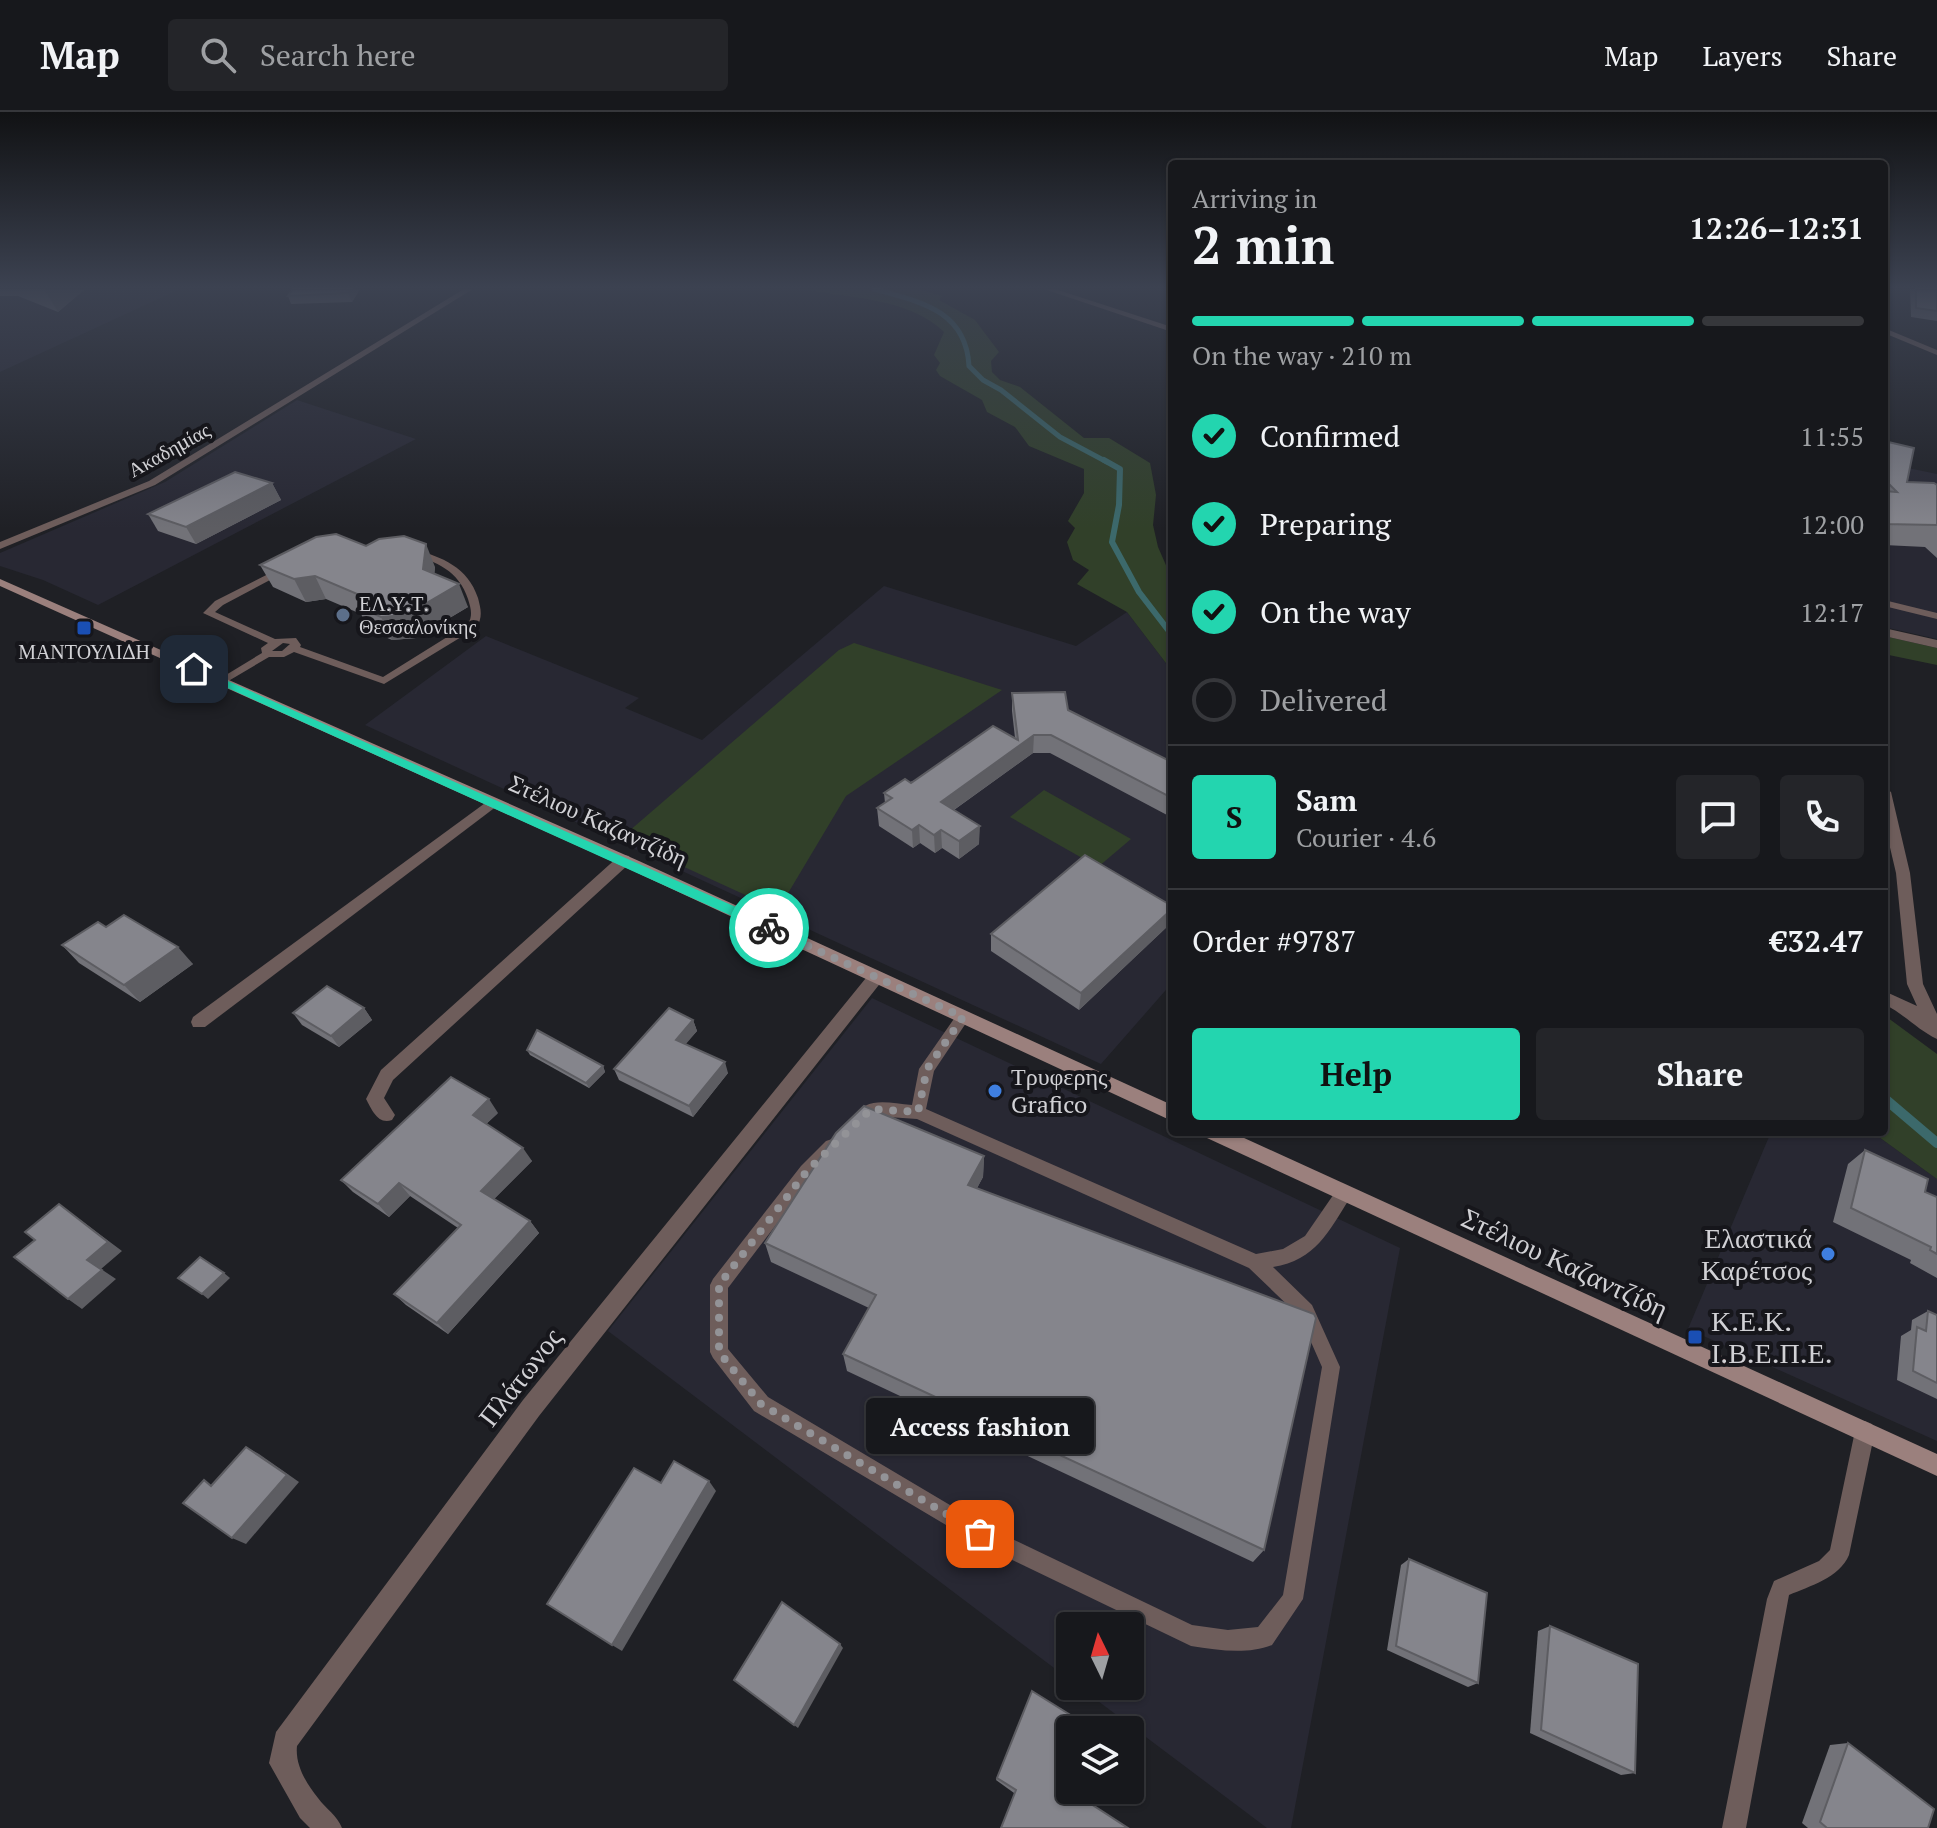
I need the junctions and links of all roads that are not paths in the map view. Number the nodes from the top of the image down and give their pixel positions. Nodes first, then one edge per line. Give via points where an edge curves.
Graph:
1 (338, 369) edge
2 (0, 546) edge
3 (403, 550) edge
4 (288, 567) edge
5 (0, 582) edge
6 (1888, 604) edge
7 (1937, 616) edge
8 (1888, 633) edge
9 (274, 642) junction
10 (1937, 644) edge
11 (294, 648) junction
12 (267, 654) junction
13 (221, 681) junction
14 (492, 803) junction
15 (1888, 809) edge
16 (624, 860) junction
17 (876, 977) junction
18 (1888, 999) edge
19 (963, 1017) junction
20 (199, 1022) dead end
21 (1937, 1034) edge
22 (1168, 1111) edge
23 (918, 1112) junction
24 (386, 1115) dead end
25 (1222, 1136) edge
26 (1344, 1193) junction
27 (1255, 1262) junction
28 (1865, 1431) junction
29 (1937, 1465) edge
30 (329, 1828) edge
31 (1734, 1828) edge

1 - 2 street, Ακαδημίας via 152,483
3 - 11 lane via 460,571 477,613 472,626 384,681
4 - 9 lane via 208,613
5 - 13 main road, Στέλιου Καζαντζίδη
6 - 7 lane
8 - 10 street
9 - 11 lane via 292,640
9 - 12 lane
11 - 12 lane via 277,656
12 - 13 lane
13 - 14 main road, Στέλιου Καζαντζίδη
14 - 16 main road, Στέλιου Καζαντζίδη
14 - 20 street
15 - 21 street via 1903,873 1915,984
16 - 17 main road, Στέλιου Καζαντζίδη
16 - 24 street via 387,1075 375,1099
17 - 19 main road, Στέλιου Καζαντζίδη
17 - 30 street, Πλάτωνος via 531,1408 285,1741 282,1763 309,1809
18 - 21 street via 1912,1011
19 - 22 main road, Στέλιου Καζαντζίδη
19 - 23 lane via 927,1069
23 - 27 lane
23 - 27 lane via 871,1109 807,1171 719,1285 719,1352 761,1404 980,1534 1191,1635 1228,1641 1264,1637 1293,1599 1331,1367 1306,1311
25 - 26 main road, Στέλιου Καζαντζίδη
26 - 27 lane via 1311,1242 1286,1257
26 - 28 main road, Στέλιου Καζαντζίδη
28 - 29 main road, Στέλιου Καζαντζίδη
28 - 31 lane via 1839,1555 1826,1568 1781,1588 1777,1599

